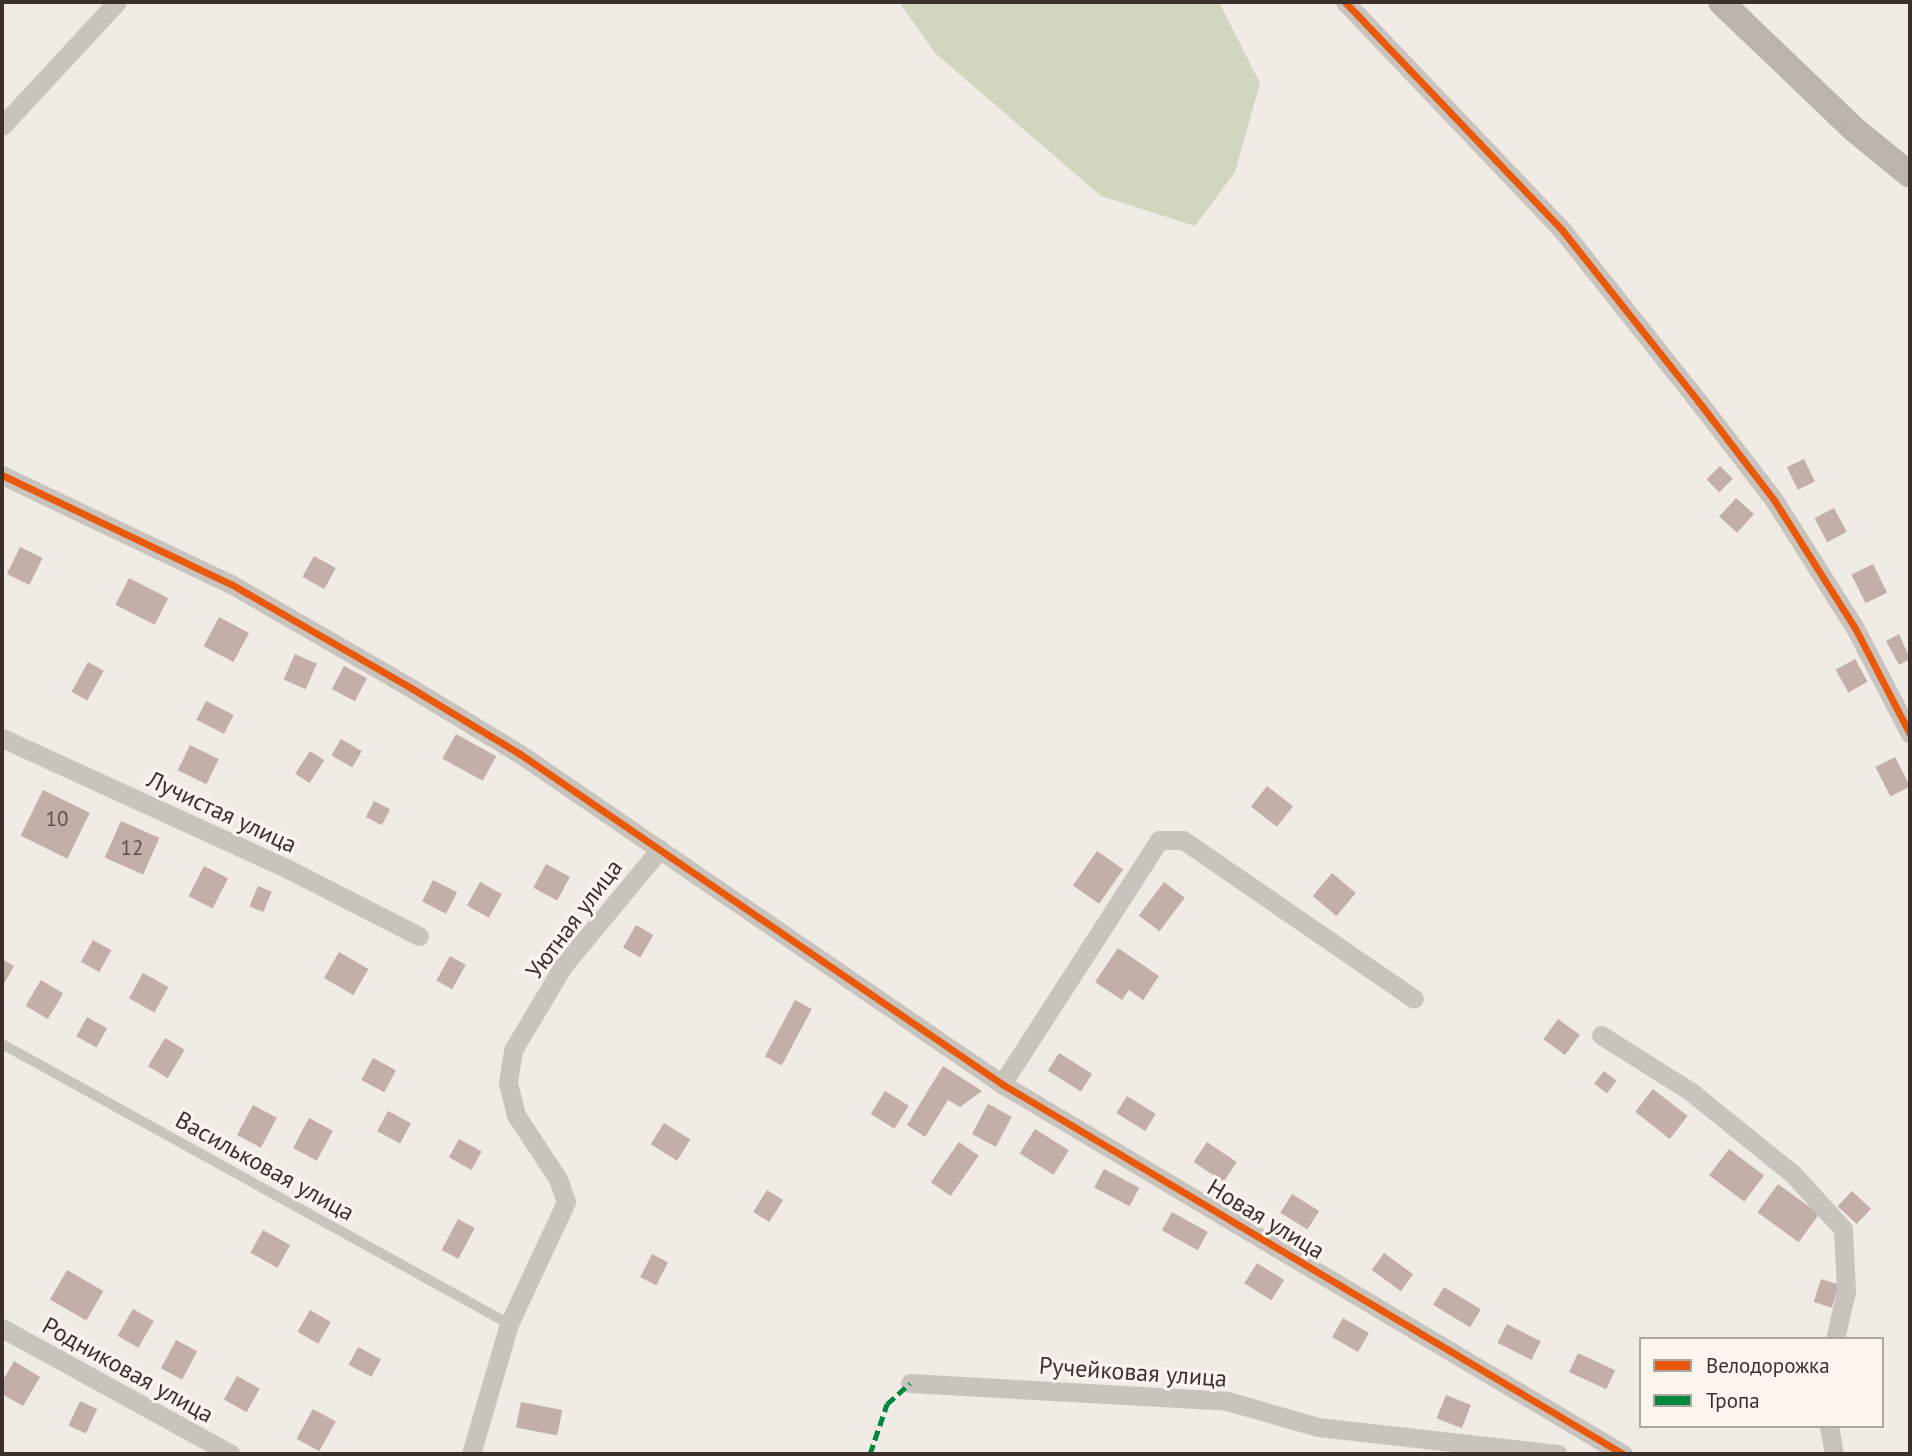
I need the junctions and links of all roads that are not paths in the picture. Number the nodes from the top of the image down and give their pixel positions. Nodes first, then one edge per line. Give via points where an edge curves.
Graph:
1 (117, 2) edge
2 (1345, 2) edge
3 (1721, 2) edge
4 (2, 126) edge
5 (1910, 175) edge
6 (2, 475) edge
7 (1910, 734) edge
8 (2, 738) edge
9 (660, 849) junction
10 (419, 936) dead end
11 (1414, 999) dead end
12 (1601, 1035) dead end
13 (2, 1044) edge
14 (1002, 1084) junction
15 (509, 1324) junction
16 (2, 1328) edge
17 (1835, 1337) edge
18 (910, 1383) dead end
19 (1829, 1428) edge
20 (231, 1454) edge
21 (471, 1454) edge
22 (1557, 1454) edge
23 (1623, 1454) edge
24 (1834, 1454) edge

1 - 4 street
2 - 7 street via 1562,230 1774,500 1855,628
3 - 5 main road via 1855,130
6 - 9 street, Новая улица via 231,584 520,754
8 - 10 street, Лучистая улица via 288,869
9 - 14 street, Новая улица
9 - 15 street, Уютная улица via 564,966 513,1050 508,1082 516,1115 558,1179 566,1202
11 - 14 street via 1182,840 1159,840
12 - 17 street via 1700,1099 1793,1174 1843,1229 1846,1291
13 - 15 lane, Васильковая улица
14 - 23 street, Новая улица
15 - 21 street
16 - 20 street, Родниковая улица
18 - 22 street, Ручейковая улица via 1227,1401 1318,1427
19 - 24 street

